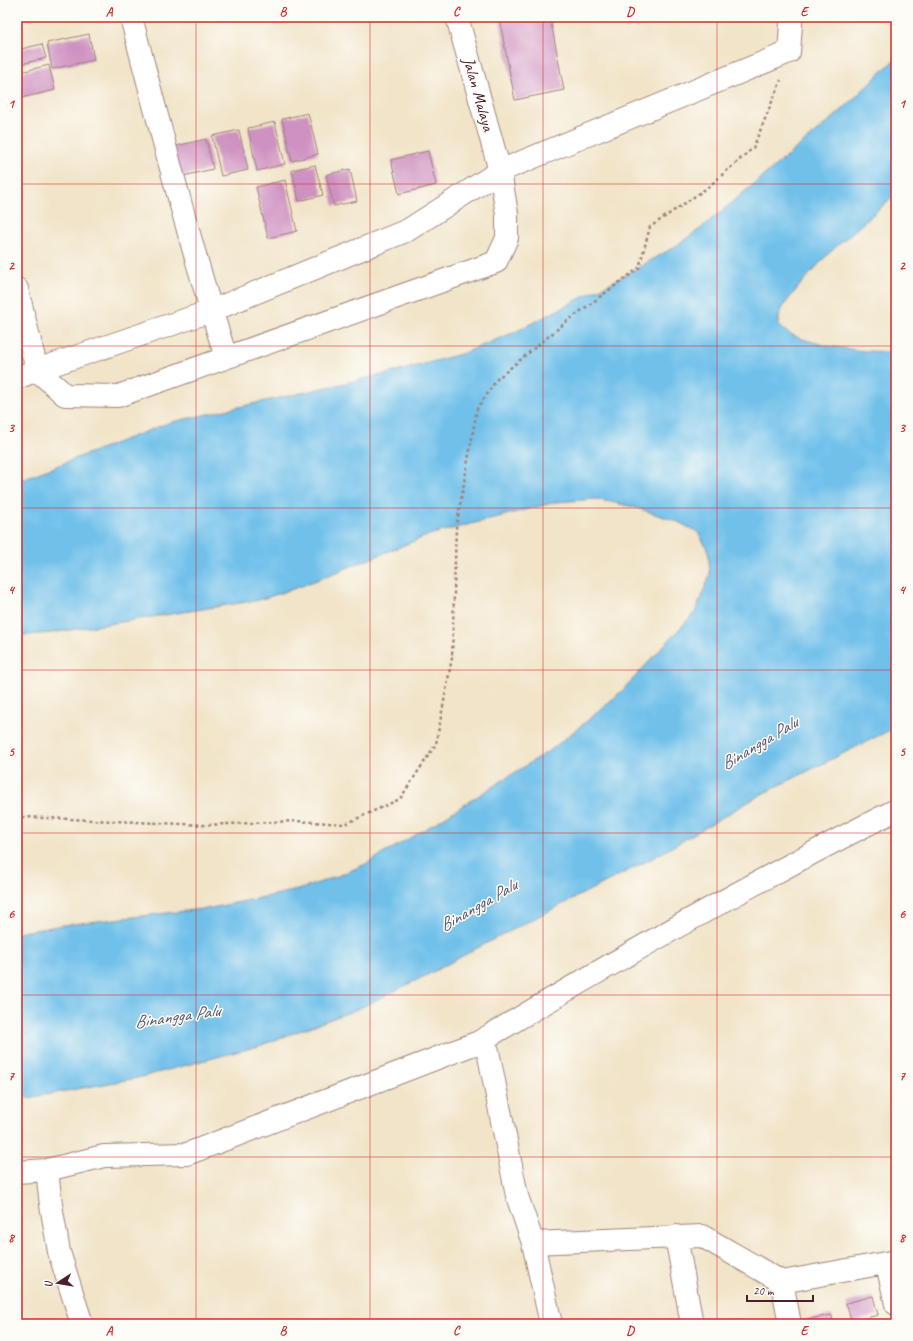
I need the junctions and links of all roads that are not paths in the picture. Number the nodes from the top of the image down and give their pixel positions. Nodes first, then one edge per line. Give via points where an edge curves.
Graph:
1 (131, 17) edge
2 (457, 17) edge
3 (790, 17) edge
4 (500, 171) junction
5 (17, 289) edge
6 (211, 311) junction
7 (226, 357) junction
8 (37, 370) junction
9 (17, 378) edge
10 (896, 810) edge
11 (479, 1042) junction
12 (47, 1170) junction
13 (17, 1172) edge
14 (676, 1236) junction
15 (533, 1243) junction
16 (891, 1263) edge
17 (782, 1282) junction
18 (896, 1304) edge
19 (82, 1324) edge
20 (551, 1324) edge
21 (692, 1324) edge
22 (790, 1324) edge

1 - 6 street via 177,194
2 - 4 street, Jalan Malaya
3 - 4 street via 789,52
4 - 6 street via 408,230
4 - 7 street, Jalan Malaya via 507,214 507,238 496,262
5 - 8 street
6 - 7 street
6 - 8 street
7 - 8 street, Jalan Malaya via 118,396 65,395
8 - 9 street
10 - 11 street via 594,973
11 - 12 street via 187,1154 104,1156
11 - 15 street via 488,1051 516,1196
12 - 13 street
12 - 19 street via 59,1252
14 - 15 street
14 - 17 street via 702,1236
14 - 21 street
15 - 20 street
16 - 17 street
16 - 18 street
17 - 22 street

